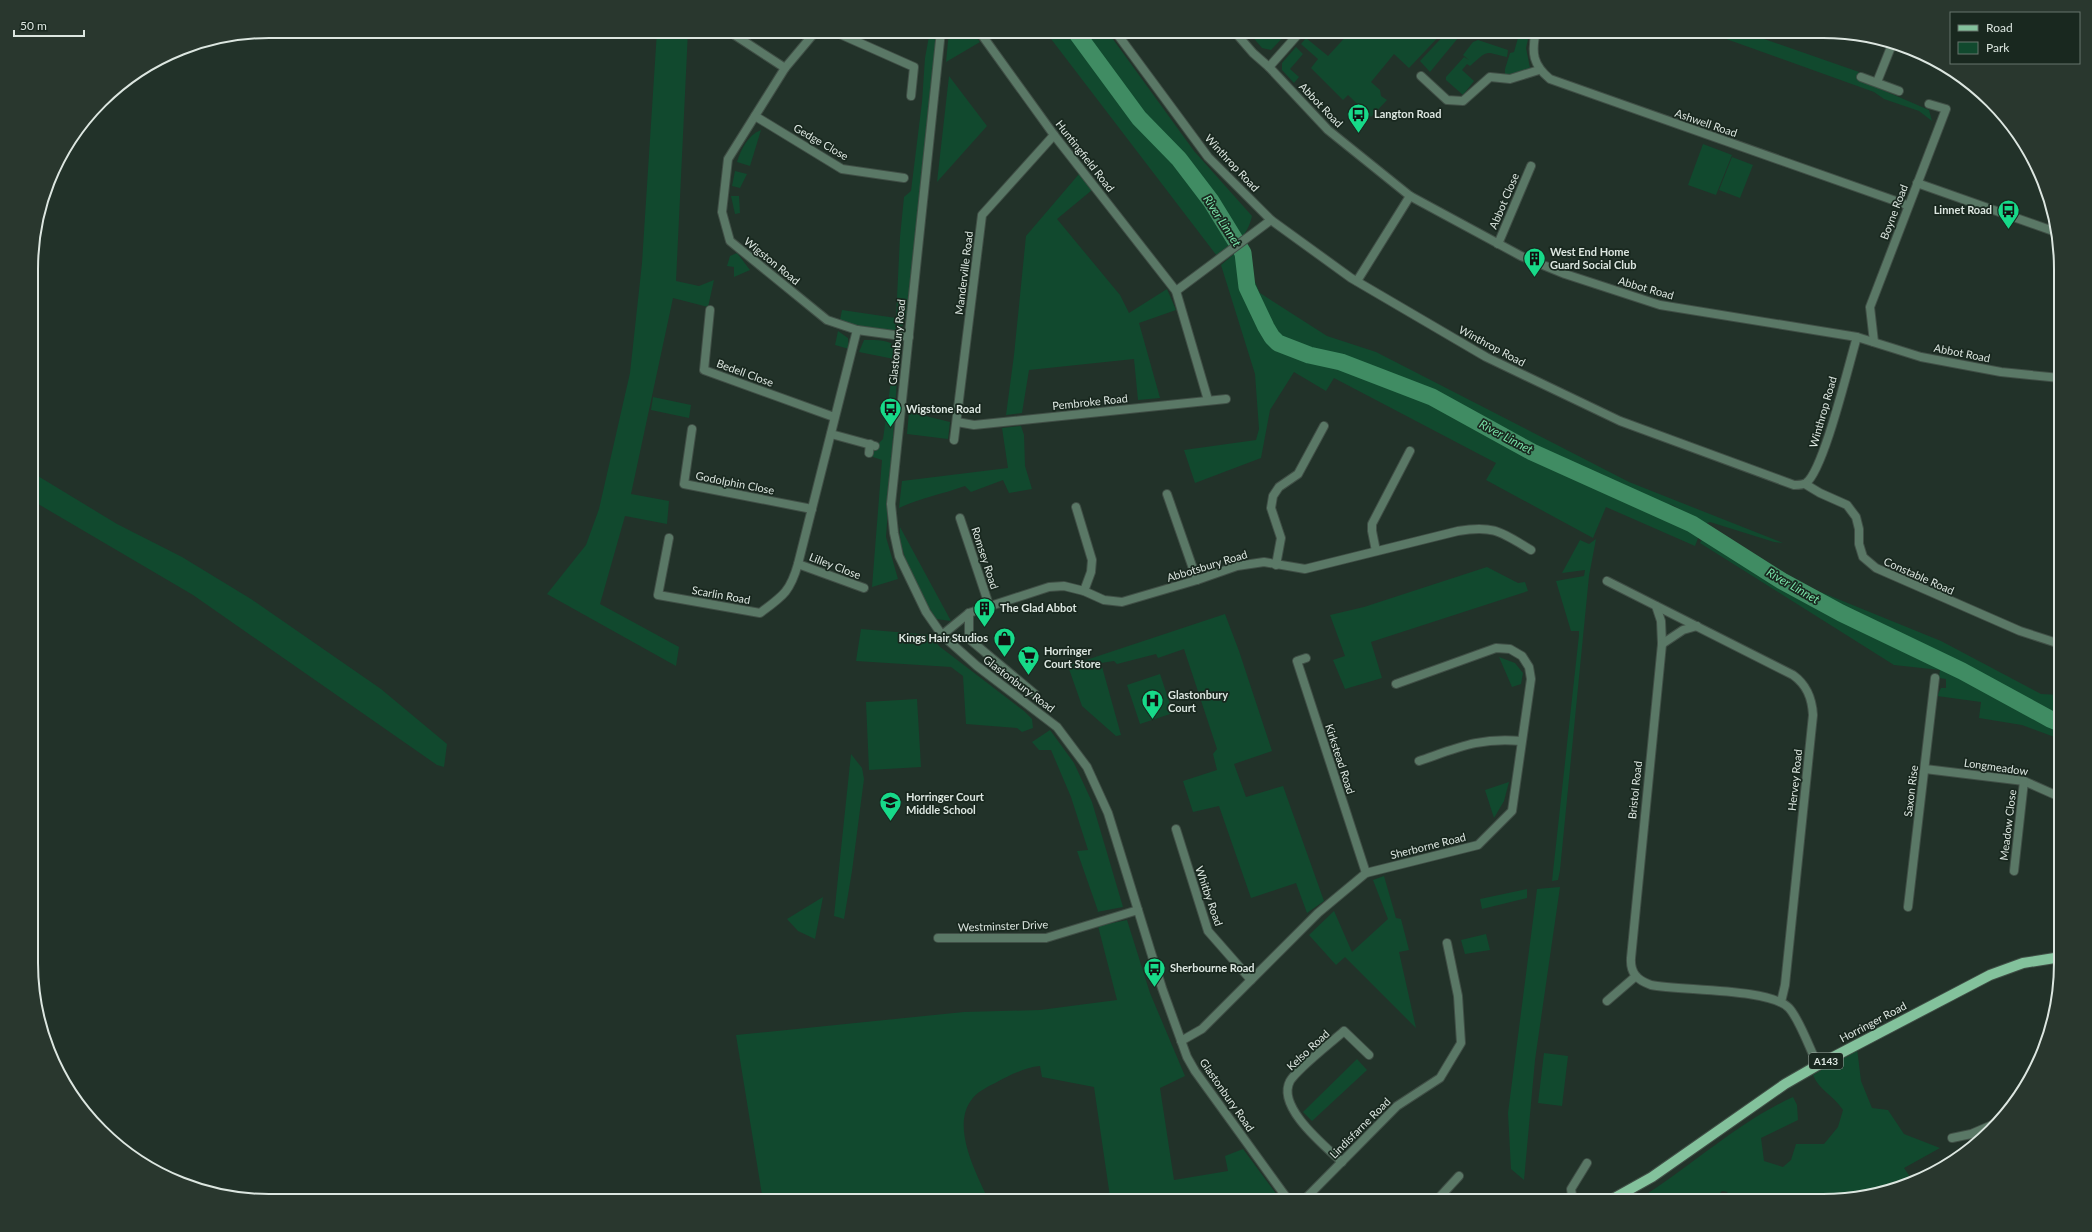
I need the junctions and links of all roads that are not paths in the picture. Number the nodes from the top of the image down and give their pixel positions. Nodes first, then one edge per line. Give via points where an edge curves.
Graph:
1 (739, 38) edge
2 (810, 38) edge
3 (849, 38) edge
4 (940, 38) edge
5 (984, 38) edge
6 (1120, 38) edge
7 (1240, 38) edge
8 (1296, 38) edge
9 (1534, 38) edge
10 (1890, 48) edge
11 (1269, 67) junction
12 (785, 68) junction
13 (1539, 70) junction
14 (1421, 76) dead end
15 (1861, 77) dead end
16 (1877, 82) junction
17 (1899, 91) dead end
18 (911, 96) dead end
19 (1929, 104) dead end
20 (756, 116) junction
21 (1054, 135) junction
22 (1531, 166) dead end
23 (904, 178) dead end
24 (1917, 183) junction
25 (1410, 196) junction
26 (1908, 205) junction
27 (1271, 220) junction
28 (2051, 230) edge
29 (1498, 244) junction
30 (1357, 281) junction
31 (1176, 291) junction
32 (710, 310) dead end
33 (857, 330) junction
34 (909, 337) junction
35 (1856, 337) junction
36 (1874, 342) junction
37 (2054, 377) edge
38 (1226, 399) dead end
39 (1208, 400) junction
40 (834, 417) junction
41 (957, 422) junction
42 (1324, 426) dead end
43 (692, 429) dead end
44 (830, 434) junction
45 (954, 440) dead end
46 (871, 448) dead end
47 (1410, 451) dead end
48 (1805, 484) junction
49 (1167, 494) dead end
50 (1076, 507) dead end
51 (812, 509) junction
52 (960, 518) dead end
53 (669, 538) dead end
54 (1531, 550) dead end
55 (1376, 551) junction
56 (798, 564) junction
57 (1276, 565) junction
58 (1197, 580) junction
59 (1607, 581) dead end
60 (864, 588) dead end
61 (1084, 591) junction
62 (989, 605) junction
63 (1656, 606) junction
64 (969, 613) junction
65 (1696, 626) junction
66 (942, 635) junction
67 (2054, 642) edge
68 (1662, 644) junction
69 (1306, 658) dead end
70 (1935, 678) dead end
71 (1396, 684) dead end
72 (1035, 694) dead end
73 (1520, 741) junction
74 (1419, 761) dead end
75 (1925, 769) junction
76 (2024, 781) junction
77 (2054, 794) edge
78 (1176, 829) dead end
79 (2014, 871) dead end
80 (1366, 873) junction
81 (1908, 907) dead end
82 (1138, 910) junction
83 (938, 938) dead end
84 (1447, 943) dead end
85 (2054, 958) edge
86 (1636, 976) junction
87 (1251, 980) junction
88 (1607, 1001) dead end
89 (1781, 1002) junction
90 (1181, 1042) junction
91 (1369, 1055) dead end
92 (1818, 1065) junction
93 (1983, 1129) edge
94 (1952, 1138) dead end
95 (1342, 1162) junction
96 (1587, 1164) dead end
97 (1459, 1176) dead end
98 (1284, 1194) edge
99 (1310, 1194) edge
100 (1442, 1194) edge
101 (1572, 1194) edge
102 (1622, 1194) edge

1 - 12 street
2 - 12 street, Wigston Road
3 - 18 street via 914,67
4 - 34 street, Glastonbury Road
5 - 21 street, Huntingfield Road
6 - 27 street, Winthrop Road via 1208,157
7 - 11 street, Abbot Road
8 - 11 street
9 - 13 street via 1532,48
10 - 16 street
11 - 25 street, Abbot Road via 1328,130
12 - 20 street, Wigston Road
13 - 14 street via 1510,79 1490,77 1463,101 1447,100
13 - 26 street, Ashwell Road via 1550,80
15 - 16 street
16 - 17 street
19 - 24 street, Boyne Road via 1946,110
20 - 23 street, Gedge Close via 842,169
20 - 33 street, Wigston Road via 728,159 722,212 730,242 827,320
21 - 31 street, Huntingfield Road
21 - 41 street, Manderville Road via 982,215
22 - 29 street, Abbot Close
24 - 26 street, Boyne Road
24 - 28 street
25 - 29 street, Abbot Road
25 - 30 street
26 - 36 street, Boyne Road via 1870,306
27 - 30 street, Winthrop Road
27 - 31 street
29 - 35 street, Abbot Road via 1565,274 1660,305
30 - 48 street, Winthrop Road via 1486,357 1620,421 1794,485
31 - 39 street, Huntingfield Road
32 - 40 street, Bedell Close via 704,370
33 - 34 street, Wigston Road
33 - 40 street, Scarlin Road
34 - 66 street, Glastonbury Road via 890,504 894,532 907,576 926,612
35 - 36 street, Abbot Road
35 - 48 street, Winthrop Road via 1825,450 1810,480
36 - 37 street, Abbot Road via 1921,357 2005,373
38 - 39 street, Pembroke Road
39 - 41 street, Pembroke Road via 974,425
40 - 44 street, Scarlin Road
41 - 45 street, Manderville Road
42 - 57 street via 1298,474 1278,487 1273,496 1271,508 1281,538
43 - 51 street, Godolphin Close via 684,484
44 - 46 street
44 - 51 street, Scarlin Road
47 - 55 street via 1372,524
48 - 67 street, Constable Road via 1847,505 1856,517 1863,557 1876,568 2020,631
49 - 58 street
50 - 61 street via 1092,560 1091,572
51 - 56 street, Scarlin Road
52 - 62 street, Romsey Road
53 - 56 street, Scarlin Road via 658,595 760,613 783,596 793,583
54 - 55 street, Abbotsbury Road via 1493,529 1479,527
55 - 57 street, Abbotsbury Road via 1305,569
56 - 60 street, Lilley Close
57 - 58 street, Abbotsbury Road via 1264,562 1237,566
58 - 61 street, Abbotsbury Road via 1122,602 1104,600
59 - 63 street, Hervey Road
61 - 62 street, Abbotsbury Road via 1064,586 1049,587
62 - 64 street, Abbotsbury Road
63 - 65 street, Hervey Road
63 - 68 street, Bristol Road via 1661,621
64 - 66 street, Abbotsbury Road
64 - 72 street via 968,639
65 - 68 street via 1683,630
65 - 89 street, Hervey Road via 1793,675 1804,684 1811,699 1812,715 1800,847
66 - 82 street, Glastonbury Road via 977,666 1048,719 1071,744 1087,767 1108,813
68 - 86 street, Bristol Road via 1630,958
69 - 80 street, Kirkstead Road via 1297,661
70 - 75 street, Saxon Rise
71 - 73 street, Sherborne Road via 1496,648 1510,649 1522,656 1529,667 1531,679
73 - 74 street via 1479,741
73 - 80 street, Sherborne Road via 1512,810 1478,845
75 - 76 street, Longmeadow
75 - 81 street, Saxon Rise
76 - 77 street, Longmeadow
76 - 79 street, Meadow Close
78 - 87 street, Whitby Road via 1208,931
80 - 87 street, Sherborne Road via 1318,913
82 - 83 street, Westminster Drive via 1046,938
82 - 90 street, Glastonbury Road
84 - 95 street, Lindisfarne Road via 1458,996 1461,1043 1440,1078 1397,1106
85 - 92 main road, Horringer Road / A143 via 2023,963 1990,975
86 - 88 street
86 - 89 street via 1643,982 1655,986 1762,996
87 - 90 street, Sherborne Road via 1202,1029
89 - 92 street via 1794,1015
90 - 98 street, Glastonbury Road via 1195,1071
91 - 95 street, Kelso Road via 1344,1031 1295,1075 1288,1088 1289,1104 1301,1121
92 - 102 main road, Horringer Road / A143 via 1785,1084 1652,1177
93 - 94 street
95 - 99 street, Lindisfarne Road
96 - 101 street via 1571,1189
97 - 100 street

